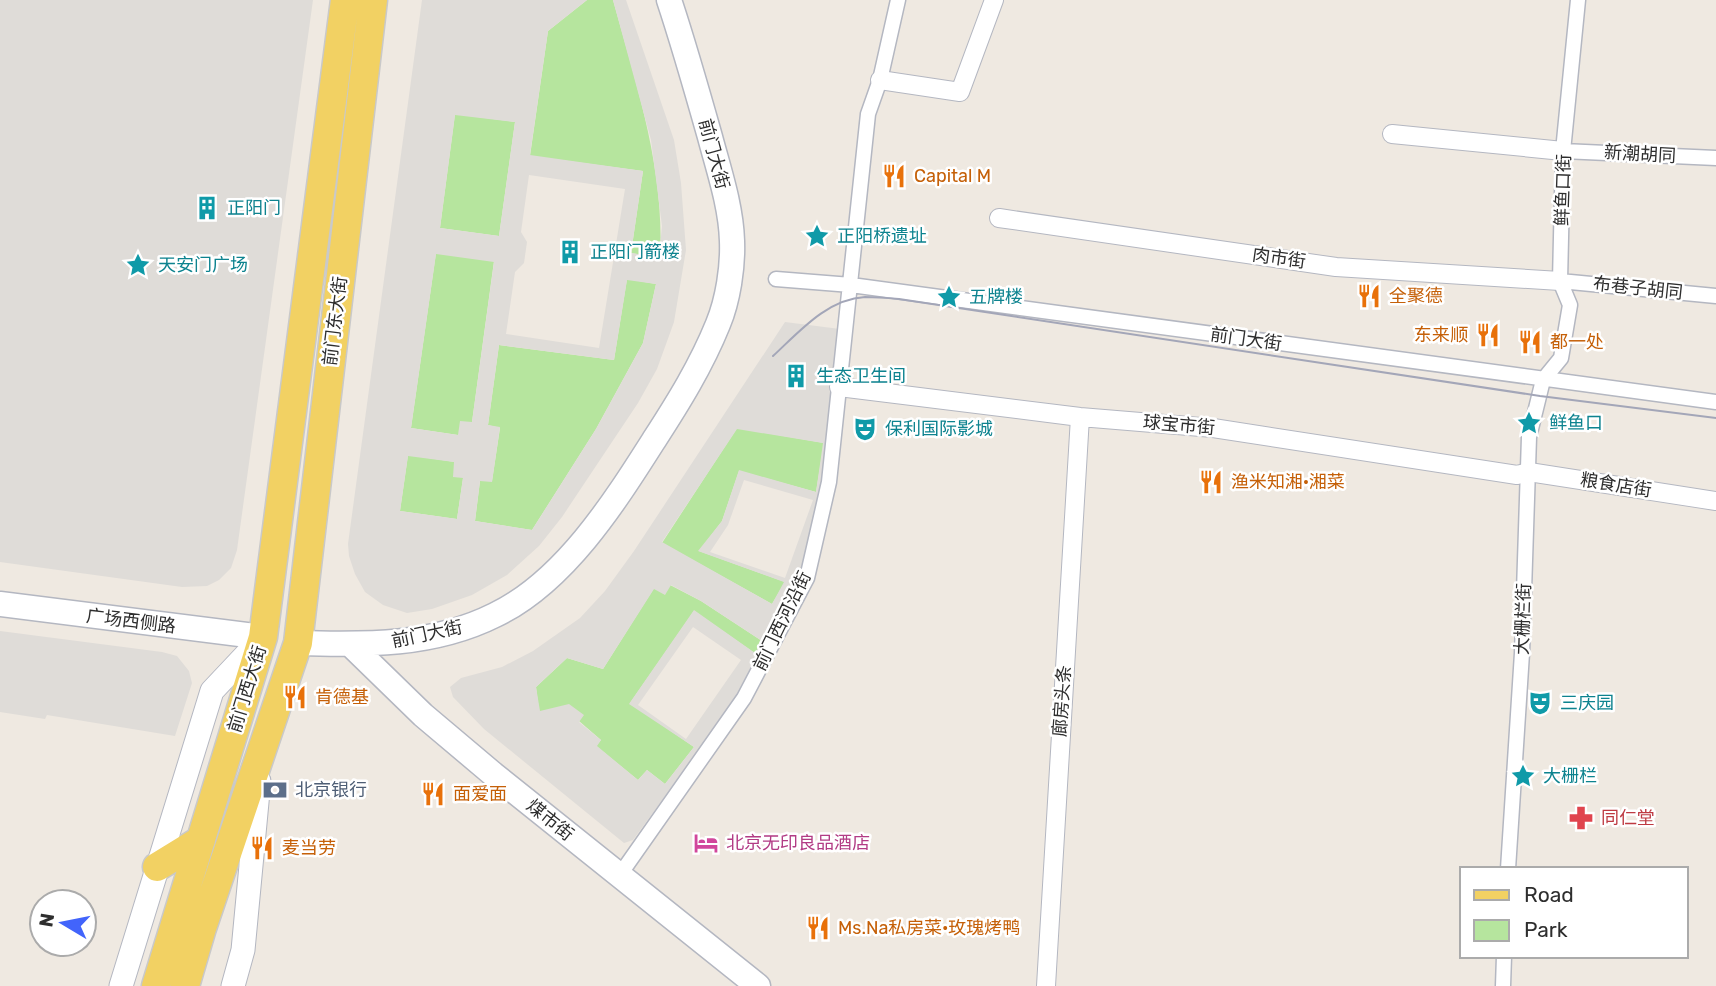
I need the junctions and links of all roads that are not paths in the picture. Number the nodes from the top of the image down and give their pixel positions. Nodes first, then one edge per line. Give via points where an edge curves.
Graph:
1 (345, 0) edge
2 (373, 0) edge
3 (669, 0) edge
4 (898, 0) edge
5 (994, 0) edge
6 (1578, 0) edge
7 (880, 80) junction
8 (1392, 134) dead end
9 (1563, 151) junction
10 (1716, 158) edge
11 (999, 218) dead end
12 (776, 279) dead end
13 (1560, 281) junction
14 (851, 285) junction
15 (1716, 296) edge
16 (1546, 376) junction
17 (839, 387) junction
18 (1716, 402) edge
19 (1080, 417) junction
20 (1523, 473) junction
21 (1716, 501) edge
22 (0, 604) edge
23 (263, 637) junction
24 (298, 643) junction
25 (349, 645) junction
26 (262, 745) junction
27 (201, 840) junction
28 (157, 867) junction
29 (1508, 867) edge
30 (619, 876) junction
31 (1504, 958) edge
32 (121, 986) edge
33 (156, 986) edge
34 (186, 986) edge
35 (233, 986) edge
36 (758, 986) edge
37 (1046, 986) edge
38 (1503, 986) edge

1 - 23 main road, 前门东大街
2 - 24 main road, 前门东大街
3 - 25 main road, 前门大街 via 719,169 732,242 719,322 688,387 620,494 536,590 497,614 454,632 404,642
4 - 7 street, 前门西河沿街
5 - 7 street via 960,92
6 - 9 street, 鲜鱼口街
7 - 14 street, 前门西河沿街 via 868,114
8 - 9 street
9 - 10 street, 新潮胡同
9 - 13 street, 鲜鱼口街
11 - 13 street, 肉市街 via 1336,267
12 - 14 street, 前门大街
13 - 15 street, 布巷子胡同
13 - 16 street, 鲜鱼口街 via 1570,305 1561,358
14 - 16 street, 前门大街
14 - 17 street, 前门西河沿街
16 - 18 street, 前门大街
16 - 20 street, 大栅栏街
17 - 19 street, 球宝市街
17 - 30 street, 前门西河沿街 via 829,482 807,578 744,698
19 - 20 street, 球宝市街 via 1213,428
19 - 37 street, 廊房头条
20 - 21 street, 粮食店街
20 - 29 street, 大栅栏街 via 1521,653
22 - 23 main road, 广场西侧路
23 - 24 main road
23 - 27 main road, 前门西大街
23 - 28 street, 前门西大街 via 212,691
24 - 25 main road, 前门大街
24 - 26 main road, 前门西大街
25 - 30 main road, 煤市街 via 433,723
26 - 34 main road, 前门西大街
26 - 35 street, 前门西大街 via 243,950
27 - 28 main road
27 - 33 main road, 前门西大街
28 - 32 street, 前门西大街
30 - 36 main road, 煤市街
31 - 38 street

